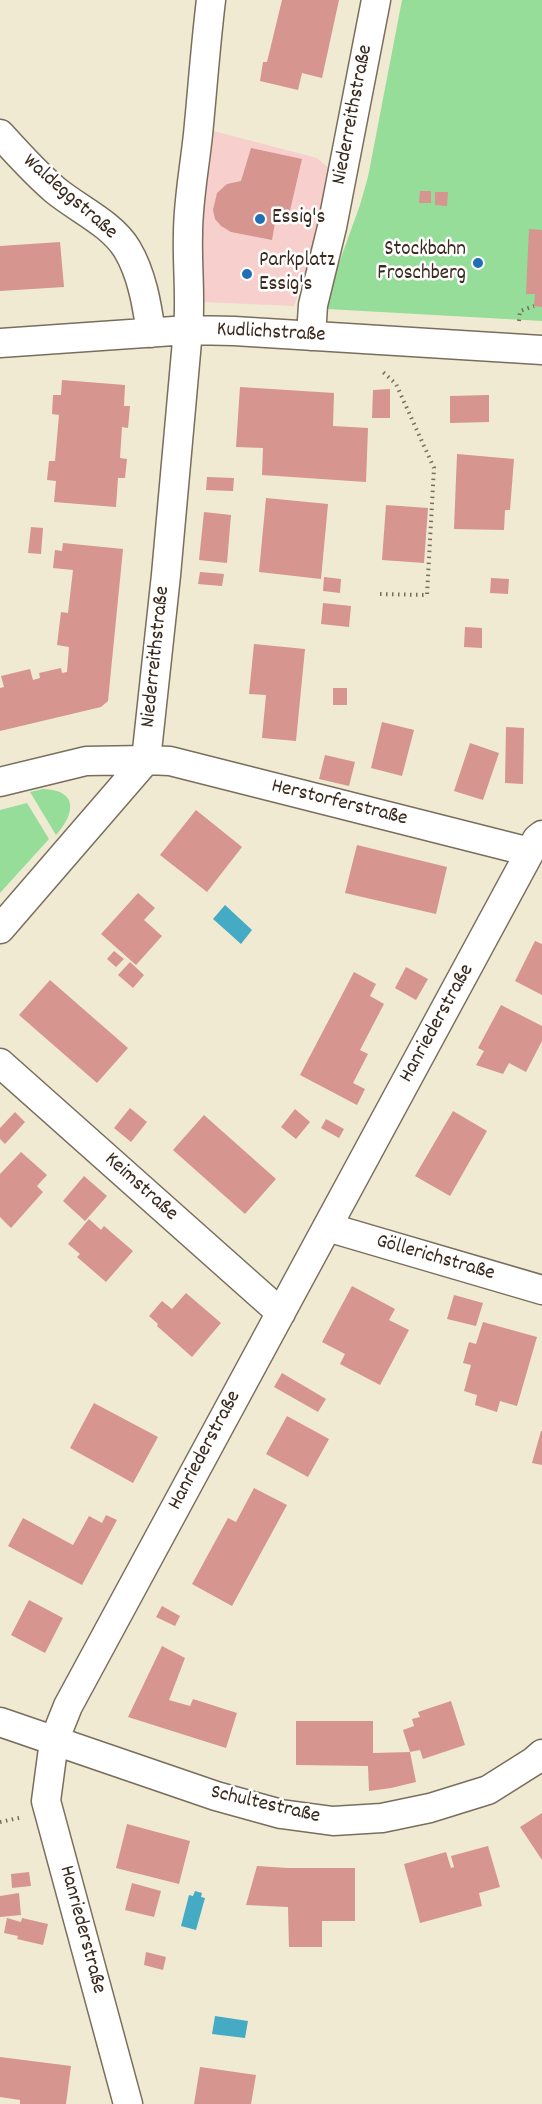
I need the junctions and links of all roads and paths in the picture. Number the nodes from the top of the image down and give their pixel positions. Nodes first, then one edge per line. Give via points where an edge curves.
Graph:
1 (211, 0) edge
2 (376, 0) edge
3 (0, 134) edge
4 (534, 306) dead end
5 (519, 325) dead end
6 (188, 330) junction
7 (151, 333) junction
8 (311, 336) junction
9 (0, 343) edge
10 (542, 350) edge
11 (383, 372) dead end
12 (380, 594) dead end
13 (146, 760) junction
14 (0, 782) edge
15 (536, 843) edge
16 (0, 929) edge
17 (0, 1063) edge
18 (327, 1227) junction
19 (542, 1290) edge
20 (281, 1313) junction
21 (0, 1722) edge
22 (54, 1741) junction
23 (542, 1754) edge
24 (27, 1816) dead end
25 (0, 1822) edge
26 (128, 2104) edge

1 - 6 street, Niederreithstraße via 190,188
2 - 8 street, Niederreithstraße via 313,305
3 - 7 street, Waldeggstraße via 33,171 104,225 126,247 139,275
4 - 5 path via 520,311
6 - 7 street, Kudlichstraße
6 - 8 street, Kudlichstraße
6 - 13 street, Niederreithstraße
7 - 9 street, Kudlichstraße
8 - 10 street, Kudlichstraße
11 - 12 path via 396,384 434,468 427,595
13 - 14 street, Herstorferstraße via 86,761
13 - 15 street, Herstorferstraße via 170,761
13 - 16 street
15 - 18 street, Hanriederstraße
17 - 20 street, Keimstraße
18 - 19 street, Göllerichstraße
18 - 20 street, Hanriederstraße
20 - 22 street, Hanriederstraße via 68,1706
21 - 22 street, Schultestraße
22 - 23 street, Schultestraße via 216,1796 281,1814 333,1821 382,1818 488,1790
22 - 26 street, Hanriederstraße via 46,1800
24 - 25 path

